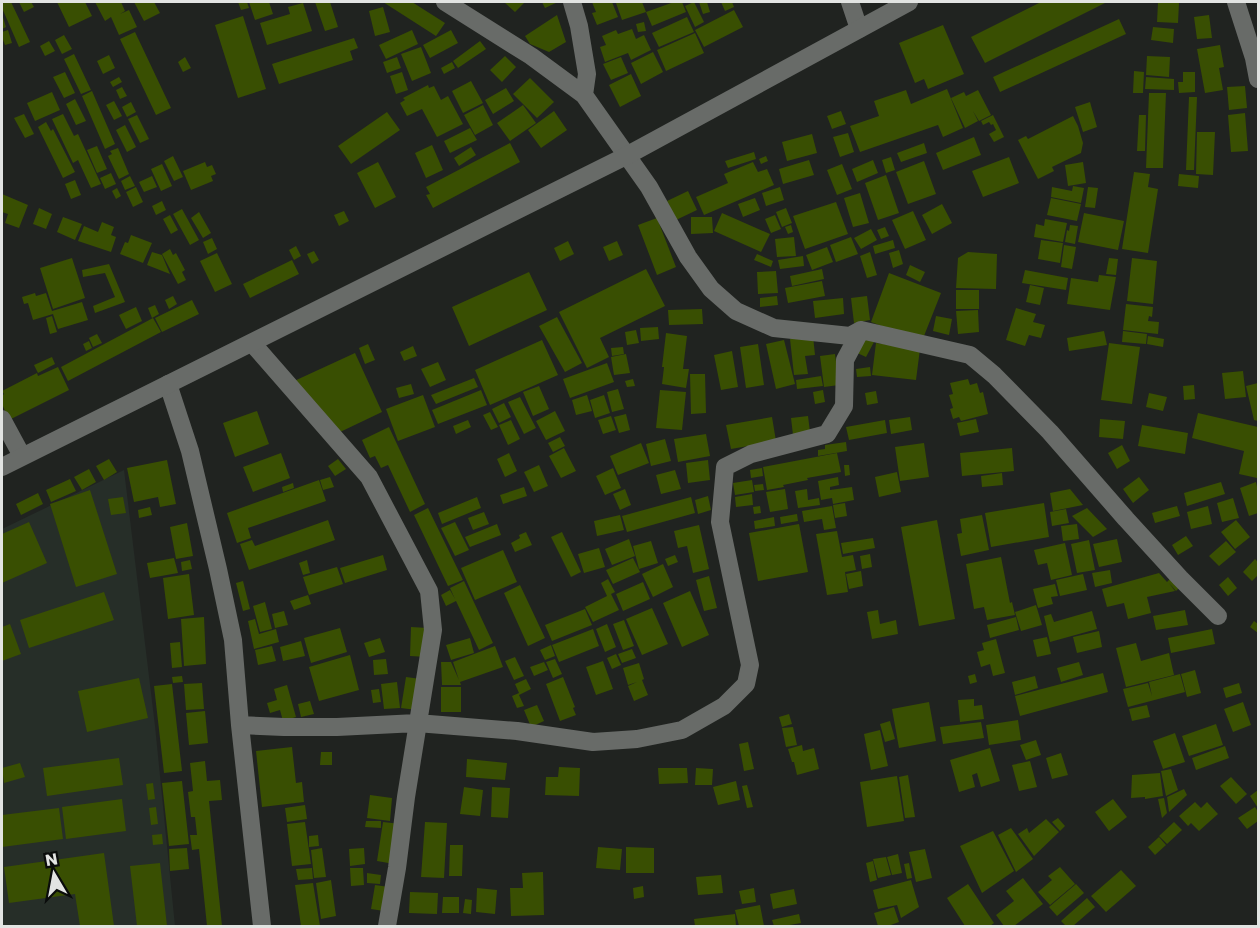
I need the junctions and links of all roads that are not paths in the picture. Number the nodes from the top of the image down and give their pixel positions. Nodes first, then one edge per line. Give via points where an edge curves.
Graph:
1 (445, 2) edge
2 (572, 2) edge
3 (850, 2) edge
4 (909, 2) edge
5 (1236, 2) edge
6 (859, 29) junction
7 (1258, 79) edge
8 (584, 95) junction
9 (626, 156) junction
10 (861, 330) junction
11 (252, 343) junction
12 (168, 384) junction
13 (2, 419) edge
14 (22, 456) junction
15 (2, 467) edge
16 (1218, 616) dead end
17 (417, 723) junction
18 (240, 725) junction
19 (262, 927) edge
20 (387, 927) edge

1 - 8 street
2 - 8 street via 587,74
3 - 6 street
4 - 6 street
5 - 7 street
6 - 9 street
8 - 9 street
9 - 10 street via 649,187 688,257 711,289 736,311 774,328 850,336
9 - 11 street
10 - 16 street via 970,355 1050,432
10 - 17 street via 845,360 844,406 827,434 752,454 725,467 720,522 750,664 746,684 724,706 682,730 593,742
11 - 12 street
11 - 17 street via 369,477 429,591 433,630
12 - 14 street
12 - 18 street via 190,451 225,600 233,640
13 - 14 street
14 - 15 street
17 - 18 street via 337,727
17 - 20 street
18 - 19 street

